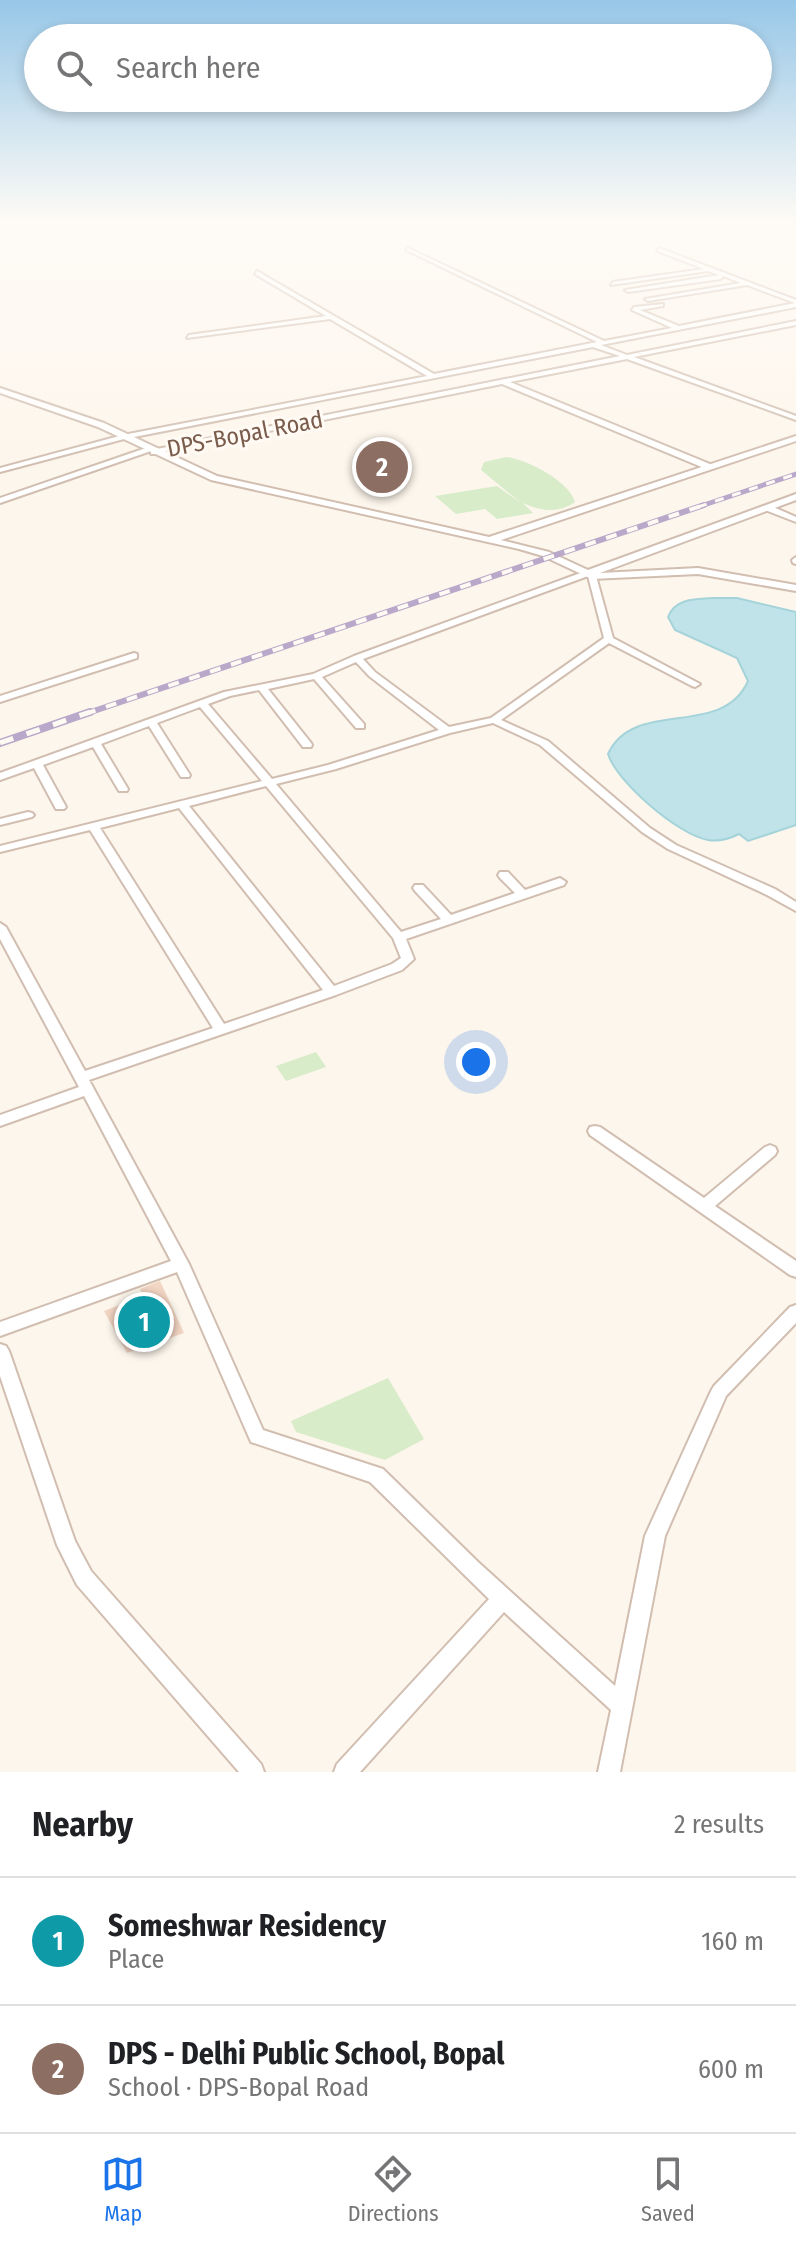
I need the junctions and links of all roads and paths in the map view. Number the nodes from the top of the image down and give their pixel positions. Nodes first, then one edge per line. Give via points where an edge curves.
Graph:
1 (310, 305) edge
2 (521, 305) edge
3 (793, 305) edge
4 (634, 309) junction
5 (619, 312) dead end
6 (645, 314) junction
7 (330, 317) junction
8 (796, 323) edge
9 (678, 328) junction
10 (189, 337) dead end
11 (605, 346) junction
12 (626, 358) junction
13 (432, 376) junction
14 (502, 382) junction
15 (0, 390) edge
16 (796, 418) edge
17 (123, 437) junction
18 (796, 438) edge
19 (145, 447) junction
20 (22, 464) junction
21 (707, 466) junction
22 (0, 470) edge
23 (0, 476) edge
24 (796, 497) edge
25 (0, 501) edge
26 (768, 508) junction
27 (796, 520) edge
28 (489, 540) junction
29 (641, 556) junction
30 (698, 571) junction
31 (589, 575) junction
32 (796, 588) edge
33 (609, 639) junction
34 (134, 656) dead end
35 (357, 658) junction
36 (316, 676) junction
37 (695, 684) dead end
38 (261, 686) junction
39 (0, 699) edge
40 (202, 703) junction
41 (494, 720) junction
42 (151, 722) junction
43 (360, 726) dead end
44 (447, 731) junction
45 (95, 742) junction
46 (307, 745) dead end
47 (37, 763) junction
48 (185, 775) dead end
49 (0, 777) edge
50 (267, 784) junction
51 (123, 789) dead end
52 (182, 804) junction
53 (60, 807) dead end
54 (28, 815) dead end
55 (0, 822) edge
56 (93, 825) junction
57 (0, 849) edge
58 (504, 875) dead end
59 (560, 882) dead end
60 (419, 888) dead end
61 (523, 895) junction
62 (796, 907) edge
63 (449, 920) junction
64 (0, 927) edge
65 (399, 937) junction
66 (331, 992) junction
67 (221, 1030) junction
68 (83, 1084) junction
69 (0, 1121) edge
70 (595, 1131) dead end
71 (770, 1151) dead end
72 (704, 1207) junction
73 (181, 1264) junction
74 (796, 1270) edge
75 (796, 1312) edge
76 (0, 1329) edge
77 (0, 1351) edge
78 (503, 1598) junction
79 (622, 1706) junction
80 (253, 1772) edge
81 (345, 1772) edge
82 (609, 1772) edge

1 - 7 street
2 - 11 street
3 - 9 street
4 - 5 street
4 - 6 street
4 - 6 street via 664,308
6 - 9 street
7 - 10 street
7 - 13 street
8 - 12 street, DPS-Bopal Road
9 - 11 street
11 - 12 street
11 - 13 street
12 - 14 street, DPS-Bopal Road
12 - 16 street
13 - 17 street
14 - 19 street, DPS-Bopal Road
14 - 21 street
15 - 17 street
17 - 19 street
17 - 20 street
18 - 21 street
19 - 25 street
19 - 28 street, DPS-Bopal Road via 243,486
20 - 22 street
20 - 23 street
21 - 28 street
24 - 26 street
26 - 27 street
26 - 29 street
28 - 31 street, DPS-Bopal Road via 546,554
29 - 30 street
29 - 31 street
30 - 31 street, DPS-Bopal Road
30 - 32 street, DPS-Bopal Road
31 - 33 street
31 - 35 street
33 - 37 street
33 - 41 street
34 - 39 street
35 - 36 street
35 - 44 street
36 - 38 street
36 - 43 street
38 - 40 street
38 - 46 street
40 - 42 street
40 - 50 street
41 - 44 street
41 - 62 street via 544,743 672,847
42 - 45 street
42 - 48 street
44 - 50 street
45 - 47 street
45 - 51 street
47 - 49 street
47 - 53 street
50 - 52 street
50 - 65 street
52 - 56 street
52 - 66 street
54 - 55 street
56 - 57 street
56 - 67 street
58 - 61 street
59 - 61 street
60 - 63 street
61 - 63 street
63 - 65 street
64 - 68 street
65 - 66 street via 408,959
66 - 67 street
67 - 68 street
68 - 69 street
68 - 73 street
70 - 72 street
71 - 72 street
72 - 74 street
73 - 76 street
73 - 78 street via 257,1436 376,1475
75 - 79 street via 720,1391 655,1536
77 - 80 street via 62,1532 84,1578
78 - 79 street
78 - 81 street
79 - 82 street

